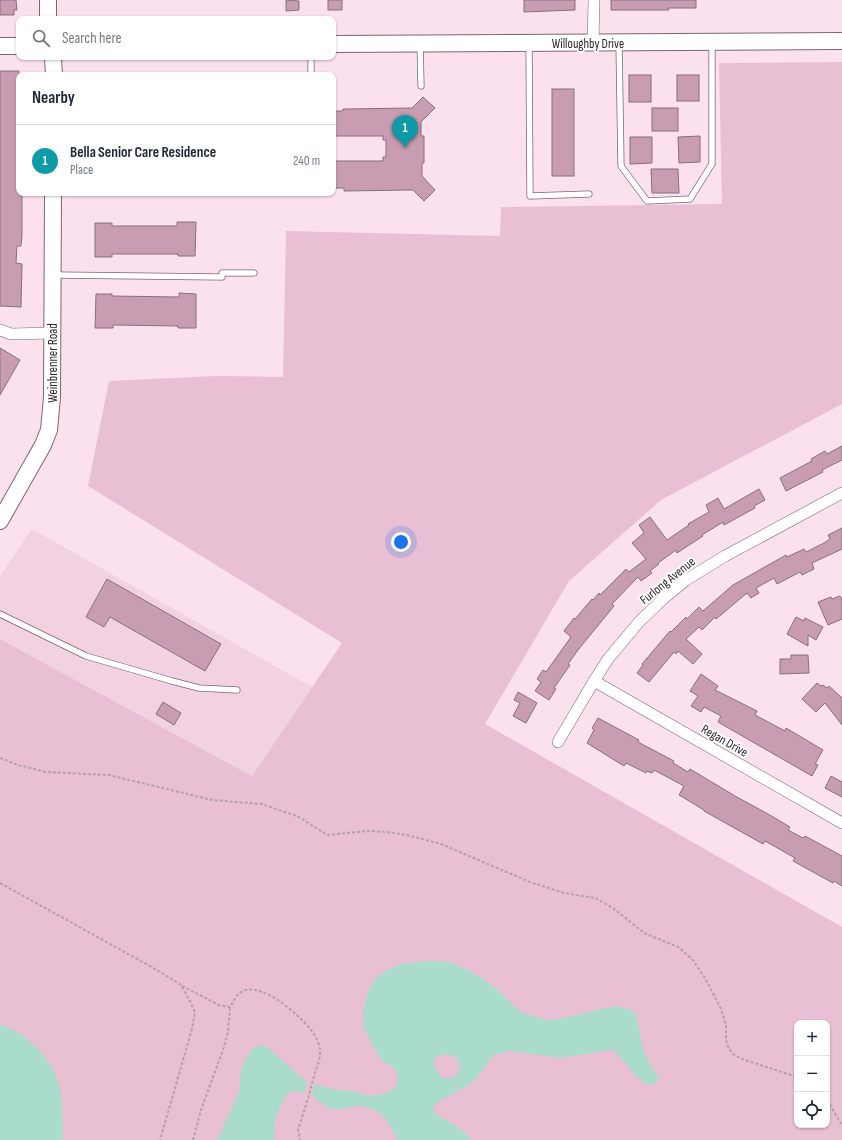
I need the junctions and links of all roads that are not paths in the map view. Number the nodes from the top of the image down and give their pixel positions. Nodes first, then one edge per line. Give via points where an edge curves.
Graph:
1 (48, 0) edge
2 (594, 0) edge
3 (48, 16) edge
4 (842, 41) edge
5 (619, 42) junction
6 (712, 42) junction
7 (529, 43) junction
8 (593, 43) junction
9 (336, 44) edge
10 (420, 44) junction
11 (0, 46) edge
12 (16, 46) edge
13 (53, 60) edge
14 (311, 60) edge
15 (54, 72) edge
16 (311, 72) edge
17 (421, 86) dead end
18 (589, 194) dead end
19 (53, 196) edge
20 (254, 273) dead end
21 (52, 275) junction
22 (0, 330) edge
23 (52, 333) junction
24 (842, 494) edge
25 (0, 521) edge
26 (0, 614) edge
27 (594, 681) junction
28 (237, 690) dead end
29 (558, 742) dead end
30 (842, 823) edge

1 - 3 street
2 - 8 street
4 - 6 street, Willoughby Drive
5 - 6 street, Willoughby Drive
5 - 6 lane via 621,166 647,200 690,199 712,164
5 - 8 street, Willoughby Drive
7 - 8 street, Willoughby Drive
7 - 10 street, Willoughby Drive
7 - 18 lane via 530,196
9 - 10 street, Willoughby Drive
10 - 17 lane
11 - 12 street
13 - 15 street
14 - 16 lane
19 - 21 street, Weinbrenner Road
20 - 21 lane
21 - 23 street, Weinbrenner Road
22 - 23 street via 11,334
23 - 25 street, Weinbrenner Road via 49,430
24 - 27 street, Furlong Avenue via 725,556 686,580 639,622
26 - 28 lane via 86,656 199,688
27 - 29 street, Furlong Avenue
27 - 30 street, Regan Drive

